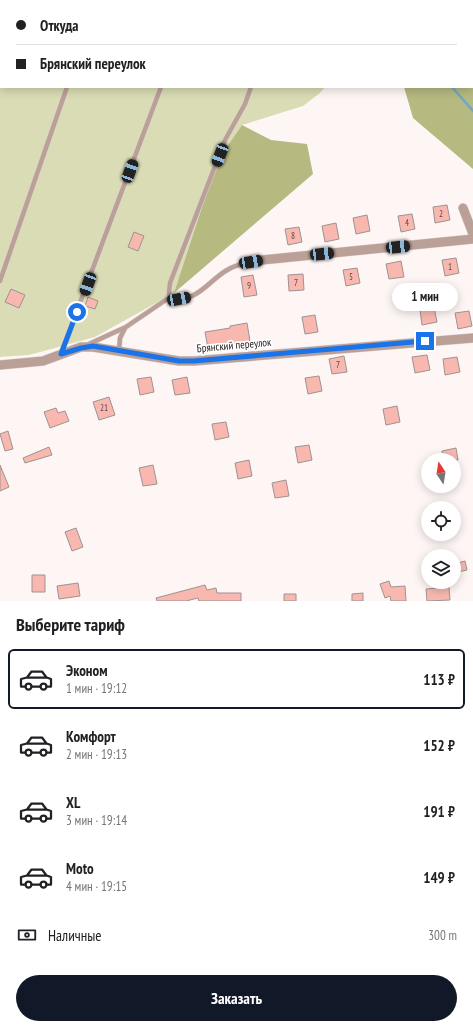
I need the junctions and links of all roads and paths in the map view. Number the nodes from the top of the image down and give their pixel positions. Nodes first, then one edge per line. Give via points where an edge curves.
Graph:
1 (68, 88) edge
2 (161, 88) edge
3 (251, 88) edge
4 (463, 208) dead end
5 (473, 234) edge
6 (473, 239) edge
7 (262, 260) joint
8 (0, 280) edge
9 (170, 297) junction
10 (126, 327) junction
11 (473, 338) edge
12 (81, 348) junction
13 (119, 352) junction
14 (61, 354) junction
15 (0, 365) edge

1 - 8 lane
2 - 14 lane
3 - 9 lane via 245,104 225,140 170,284
4 - 5 street
6 - 7 street
7 - 9 lane via 230,268 198,294 179,299
9 - 10 lane
10 - 12 lane
10 - 13 lane via 120,338
11 - 13 street, Брянский переулок via 194,361
12 - 13 street, Брянский переулок via 93,346
12 - 14 street, Брянский переулок
14 - 15 street, Брянский переулок via 43,361

